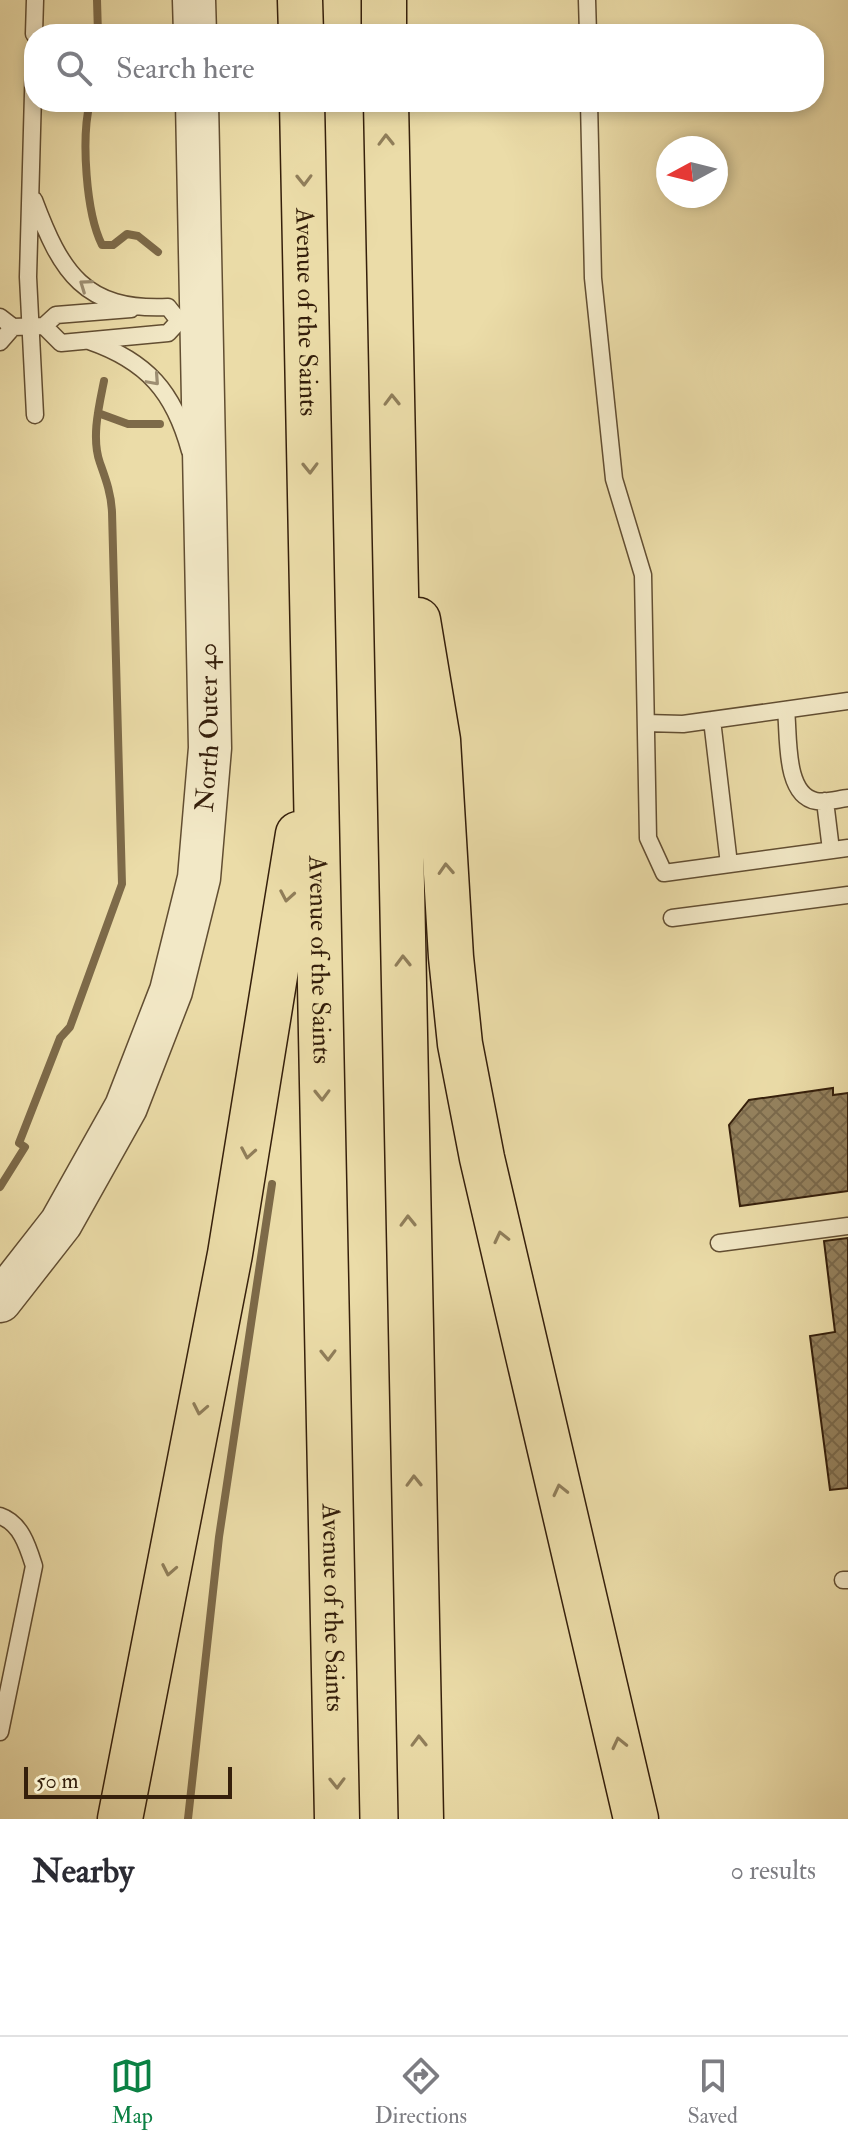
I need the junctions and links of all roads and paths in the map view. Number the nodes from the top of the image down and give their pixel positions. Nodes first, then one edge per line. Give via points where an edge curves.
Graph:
1 (35, 0) edge
2 (194, 0) edge
3 (300, 0) edge
4 (384, 0) edge
5 (587, 0) edge
6 (34, 24) edge
7 (195, 24) edge
8 (301, 24) edge
9 (384, 24) edge
10 (588, 24) edge
11 (33, 112) edge
12 (197, 112) edge
13 (302, 112) edge
14 (386, 112) edge
15 (589, 112) edge
16 (31, 191) junction
17 (133, 309) junction
18 (190, 320) junction
19 (6, 322) edge
20 (37, 326) junction
21 (89, 341) junction
22 (0, 342) edge
23 (35, 415) dead end
24 (394, 478) junction
25 (206, 542) junction
26 (848, 701) edge
27 (786, 710) junction
28 (712, 720) junction
29 (646, 723) junction
30 (315, 737) junction
31 (848, 798) edge
32 (825, 801) junction
33 (839, 849) edge
34 (729, 864) junction
35 (848, 895) edge
36 (672, 918) dead end
37 (848, 1226) edge
38 (719, 1243) dead end
39 (0, 1301) edge
40 (0, 1516) edge
41 (0, 1732) edge
42 (120, 1819) edge
43 (337, 1819) edge
44 (421, 1819) edge
45 (636, 1819) edge

1 - 6 lane
2 - 7 street
3 - 8 highway
4 - 9 highway
5 - 10 lane
11 - 16 lane
12 - 18 street, North Outer 40
13 -> 30 highway, Avenue of the Saints
24 -> 14 highway
15 - 29 lane via 593,278 614,479 643,575
17 -> 16 lane via 87,289 66,270
16 - 20 lane
17 - 18 lane via 168,307
17 - 20 lane via 56,315
18 - 21 lane via 168,333
18 - 25 street, North Outer 40
19 - 20 lane
19 - 22 lane
20 - 21 lane via 61,343
20 - 23 lane
21 -> 25 lane via 114,350 157,379 190,448
44 -> 24 highway
45 -> 24 highway via 460,1044 438,740
25 - 39 street, North Outer 40 via 210,748 199,878 171,991 126,1107 61,1223
26 - 27 lane
27 - 28 lane
27 - 32 lane via 796,787 805,797
28 - 29 lane
28 - 34 lane
29 - 34 lane via 648,838 664,873
30 -> 42 highway via 252,1131
30 -> 43 highway, Avenue of the Saints
31 - 32 lane
32 - 33 lane
33 - 34 lane
35 - 36 lane
37 - 38 lane
40 - 41 lane via 11,1519 26,1541 34,1566

